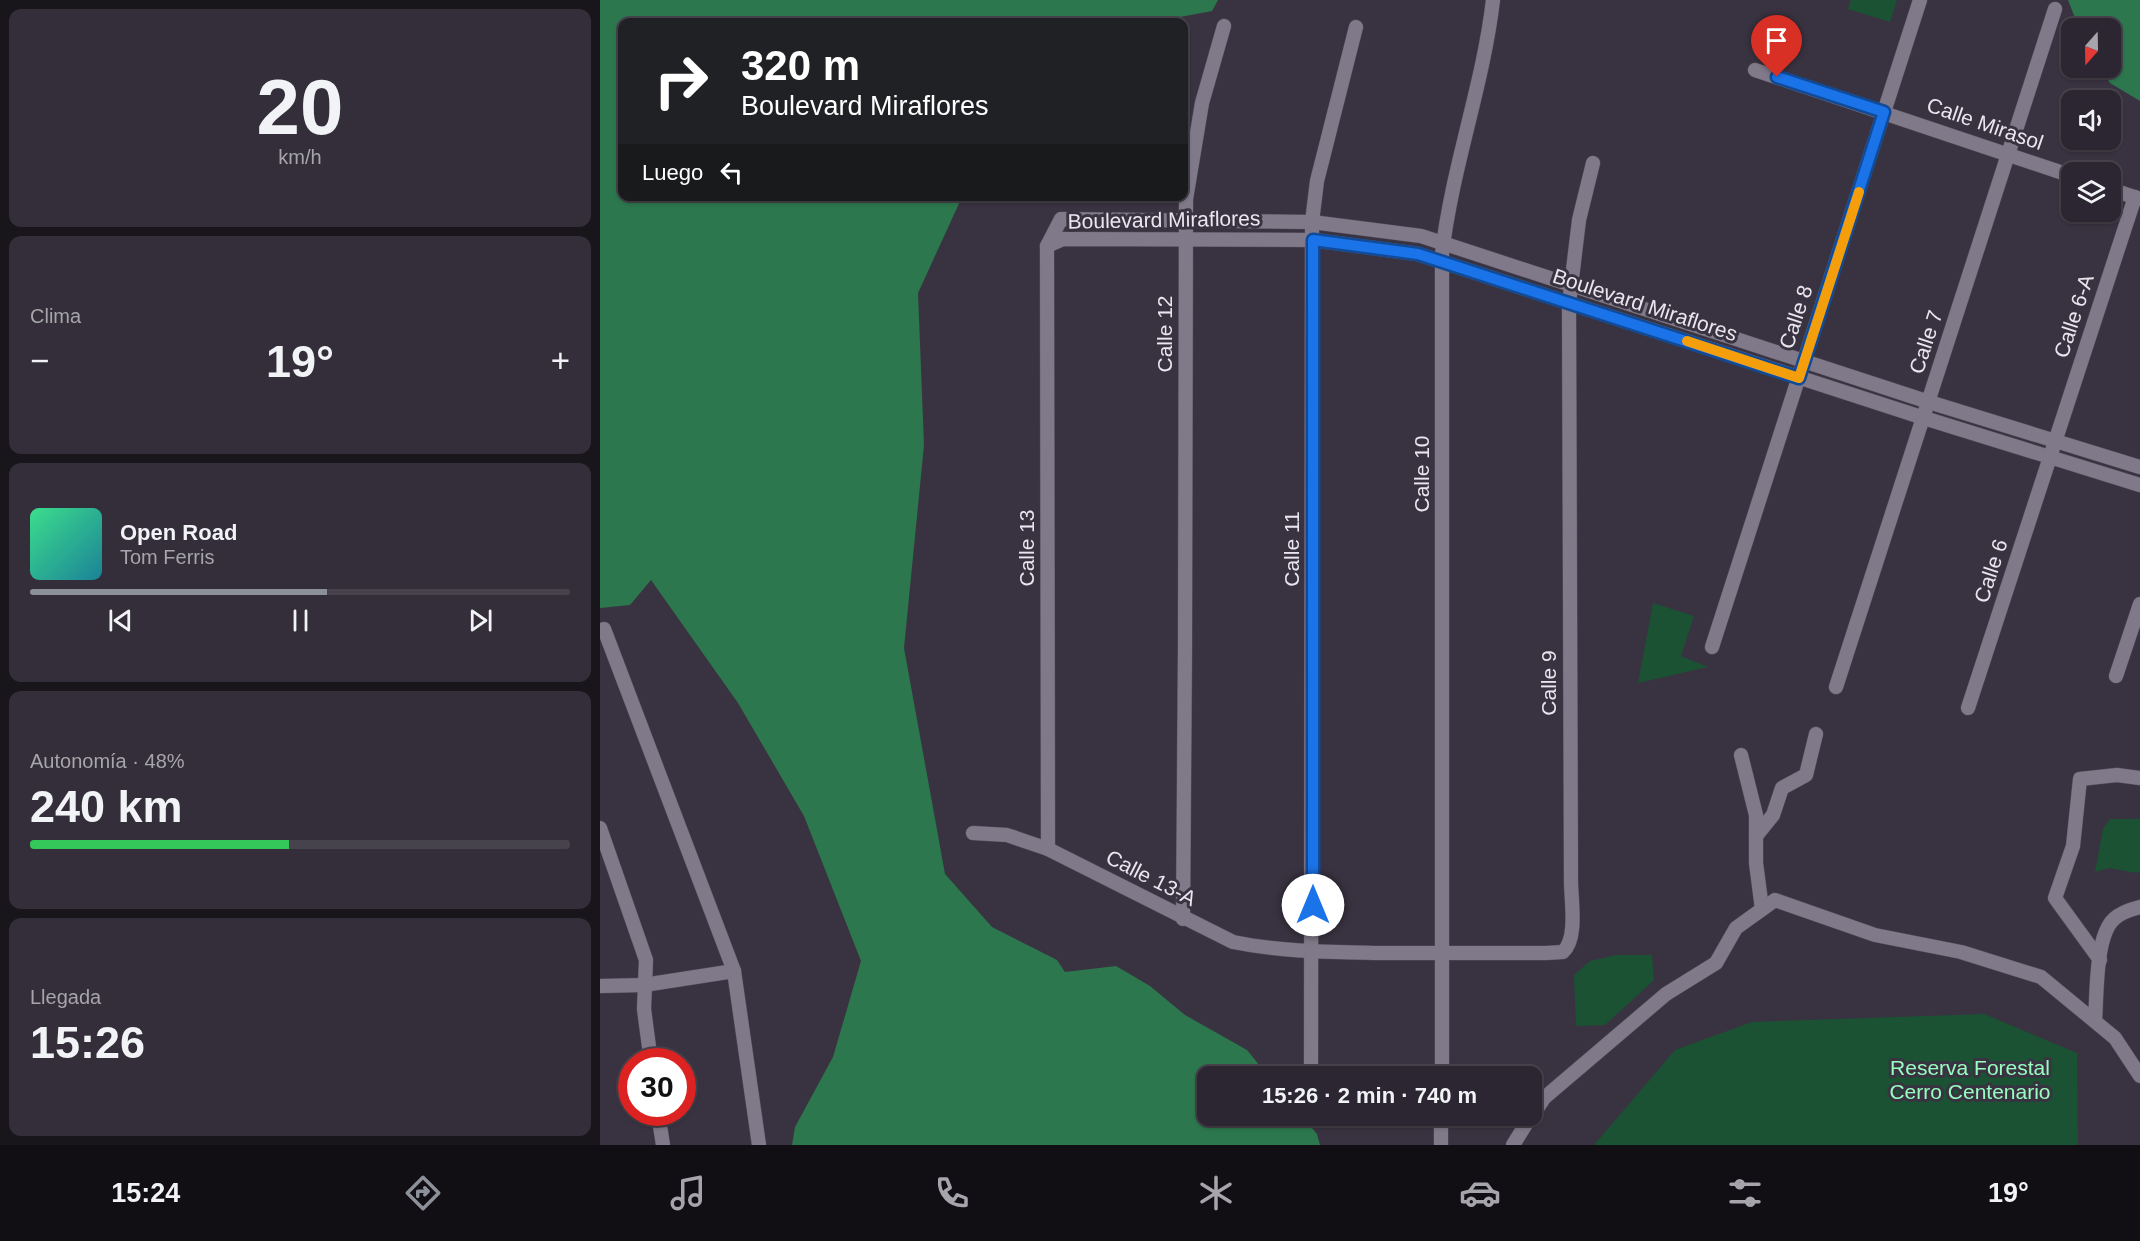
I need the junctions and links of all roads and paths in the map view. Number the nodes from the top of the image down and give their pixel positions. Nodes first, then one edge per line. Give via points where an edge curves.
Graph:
1 (1493, 0) edge
2 (1920, 0) edge
3 (2055, 9) dead end
4 (1224, 26) dead end
5 (1356, 27) dead end
6 (1755, 70) dead end
7 (1884, 112) junction
8 (2010, 155) junction
9 (1593, 163) dead end
10 (2061, 172) edge
11 (1188, 184) edge
12 (2121, 193) edge
13 (2138, 198) edge
14 (1186, 201) edge
15 (1186, 220) junction
16 (1312, 222) junction
17 (1187, 240) junction
18 (1313, 240) junction
19 (1443, 243) junction
20 (1047, 246) junction
21 (1443, 262) junction
22 (1573, 285) junction
23 (1569, 303) junction
24 (1804, 361) junction
25 (1799, 378) junction
26 (1929, 402) junction
27 (1924, 418) junction
28 (2053, 448) junction
29 (2140, 467) edge
30 (2140, 485) edge
31 (2140, 604) edge
32 (604, 629) dead end
33 (1712, 647) dead end
34 (2116, 676) dead end
35 (1836, 687) dead end
36 (1968, 708) dead end
37 (1816, 735) dead end
38 (1741, 755) dead end
39 (2140, 778) edge
40 (600, 828) edge
41 (973, 833) dead end
42 (1756, 836) junction
43 (1048, 849) junction
44 (2140, 907) edge
45 (1762, 909) junction
46 (1183, 919) junction
47 (1313, 952) junction
48 (1443, 954) junction
49 (2100, 960) junction
50 (734, 971) junction
51 (600, 986) edge
52 (644, 986) junction
53 (2095, 1021) junction
54 (650, 1048) edge
55 (1311, 1066) edge
56 (1442, 1066) edge
57 (2140, 1076) edge
58 (1542, 1101) edge
59 (660, 1126) edge
60 (1442, 1126) edge
61 (1525, 1126) edge
62 (663, 1145) edge
63 (759, 1145) edge
64 (1441, 1145) edge
65 (1513, 1145) edge

1 - 19 street, Calle 10 via 1487,48 1453,181
2 - 7 street, Calle 8
3 - 8 street, Calle 7
4 - 11 street, Calle 12 via 1202,103
5 - 16 street, Calle 11 via 1317,181
6 - 7 street, Calle Mirasol
7 - 8 street, Calle Mirasol
7 - 24 street, Calle 8
8 - 10 street, Calle Mirasol
8 - 26 street, Calle 7
9 - 22 street, Calle 9 via 1579,220
12 - 13 street
13 - 28 street, Calle 6-A
14 - 15 street, Calle 12
15 - 16 street, Boulevard Miraflores
15 - 17 street, Calle 12
15 - 20 street, Boulevard Miraflores via 1061,219
16 - 18 street, Calle 11
16 - 19 street, Boulevard Miraflores via 1421,236
17 - 18 street, Boulevard Miraflores
17 - 20 street, Boulevard Miraflores via 1063,239
17 - 46 street, Calle 12
18 - 21 street, Boulevard Miraflores via 1418,254
18 - 47 street, Calle 11
19 - 21 street, Calle 10
19 - 22 street, Boulevard Miraflores
20 - 43 street, Calle 13
21 - 23 street, Boulevard Miraflores
21 - 48 street, Calle 10
22 - 23 street, Calle 9
22 - 24 street, Boulevard Miraflores
23 - 25 street, Boulevard Miraflores
23 - 48 street, Calle 9 via 1570,937 1563,952
24 - 25 street, Calle 8
24 - 26 street, Boulevard Miraflores
25 - 27 street, Boulevard Miraflores
25 - 33 street, Calle 8
26 - 27 street, Calle 7
26 - 28 street, Boulevard Miraflores
27 - 28 street, Boulevard Miraflores
27 - 35 street, Calle 7
28 - 29 street, Boulevard Miraflores
28 - 30 street, Boulevard Miraflores
28 - 36 street, Calle 6
31 - 34 street
32 - 50 street
37 - 42 street via 1806,775 1782,788 1773,815
38 - 42 street via 1756,815
39 - 49 street via 2117,775 2080,779 2073,846 2055,898
40 - 52 street via 646,960
41 - 43 street, Calle 13-A via 1006,835
42 - 45 street
43 - 46 street, Calle 13-A
44 - 49 street via 2114,919 2102,944
45 - 53 street via 1775,900 1875,936 1961,952 2041,977
45 - 58 street via 1736,928 1716,963 1666,994
46 - 47 street, Calle 13-A via 1233,942
47 - 48 street, Calle 9
47 - 55 street, Calle 11
48 - 56 street, Calle 10
49 - 53 street
50 - 52 street
50 - 63 street
51 - 52 street
52 - 54 street
53 - 57 street via 2115,1038
59 - 62 street
60 - 64 street
61 - 65 street

